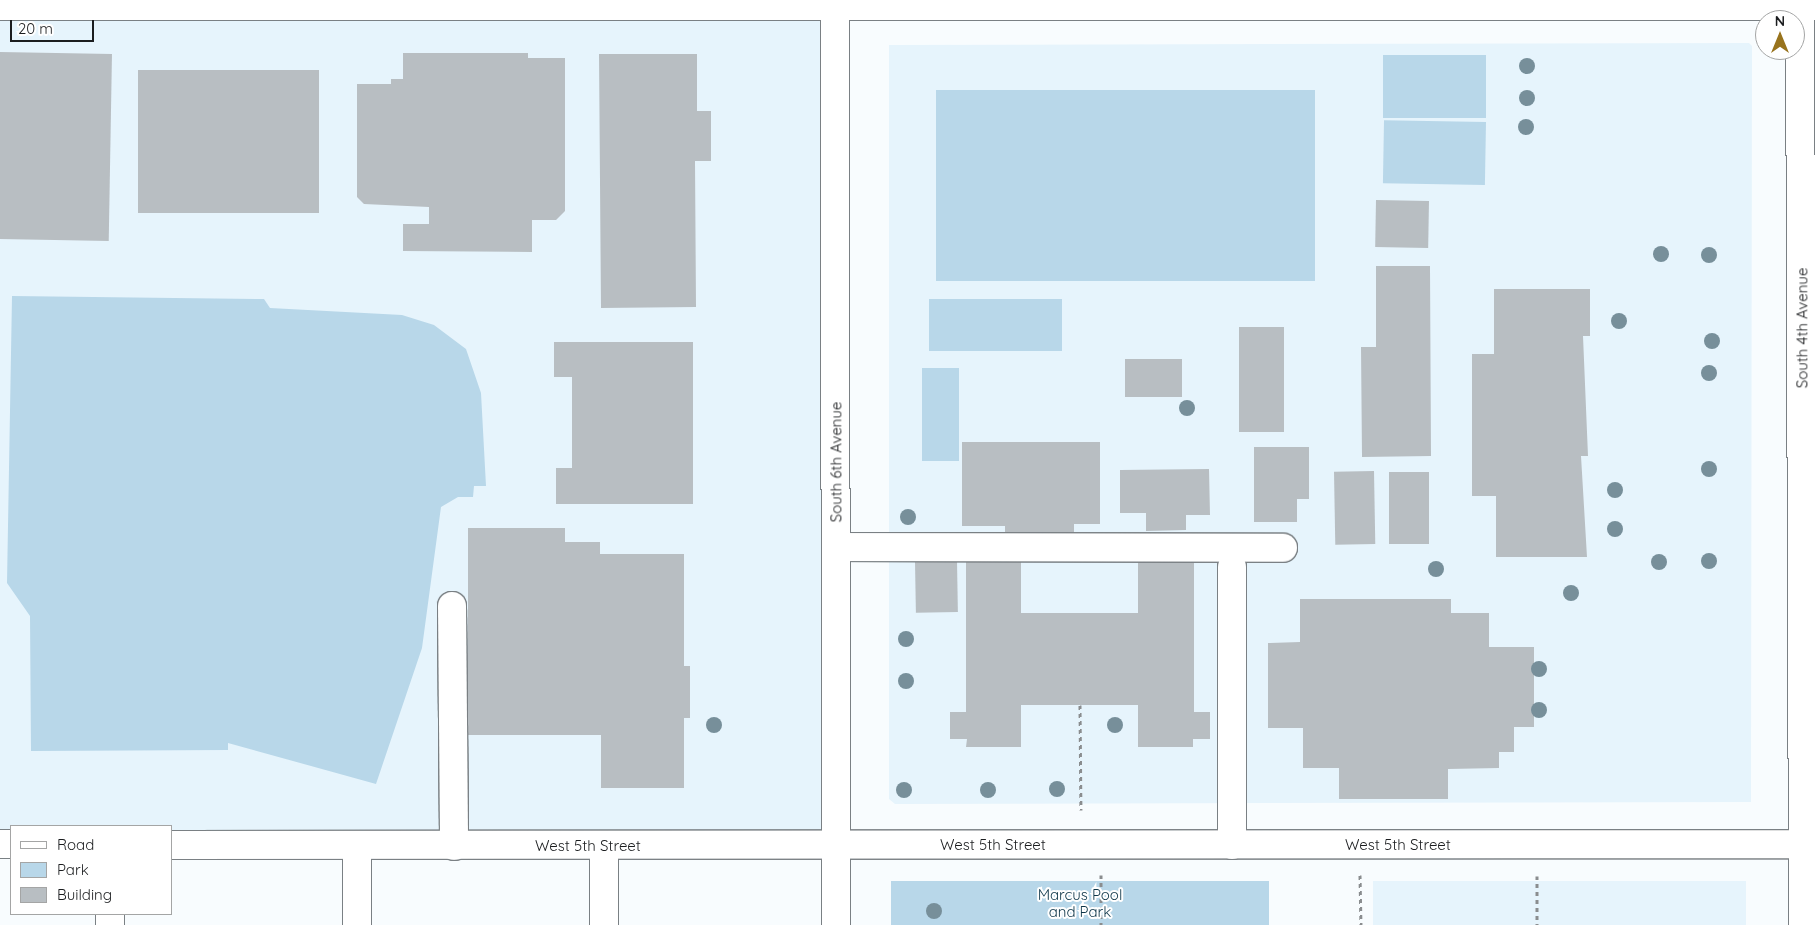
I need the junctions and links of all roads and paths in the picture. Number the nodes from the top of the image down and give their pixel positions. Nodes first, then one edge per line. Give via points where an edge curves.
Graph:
1 (594, 2) edge
2 (835, 2) edge
3 (354, 3) edge
4 (1077, 3) edge
5 (1322, 3) edge
6 (1563, 3) edge
7 (120, 4) edge
8 (1805, 4) edge
9 (0, 6) edge
10 (836, 547) junction
11 (1283, 548) dead end
12 (1232, 567) dead end
13 (452, 606) dead end
14 (1080, 705) dead end
15 (1082, 810) dead end
16 (172, 845) edge
17 (836, 845) junction
18 (1232, 845) junction
19 (1809, 845) edge
20 (357, 846) junction
21 (454, 846) junction
22 (604, 846) junction
23 (1101, 876) dead end
24 (1360, 876) dead end
25 (1537, 876) dead end
26 (357, 925) edge
27 (604, 925) edge
28 (836, 925) edge
29 (1102, 925) edge
30 (1360, 925) edge
31 (1537, 925) edge
32 (1803, 925) edge

1 - 2 street
1 - 3 street
2 - 4 street
2 - 10 street, South 6th Avenue
3 - 7 street
4 - 5 street
5 - 6 street
6 - 8 street
7 - 9 street
8 - 19 street, South 4th Avenue
10 - 11 street
10 - 17 street, South 6th Avenue
12 - 18 street
13 - 21 street
14 - 15 path
16 - 20 street, West 5th Street
17 - 18 street, West 5th Street
17 - 22 street, West 5th Street
17 - 28 street, South 6th Avenue
18 - 19 street, West 5th Street
19 - 32 street, South 4th Avenue
20 - 21 street, West 5th Street
20 - 26 street
21 - 22 street, West 5th Street
22 - 27 street
23 - 29 path
24 - 30 path
25 - 31 path

